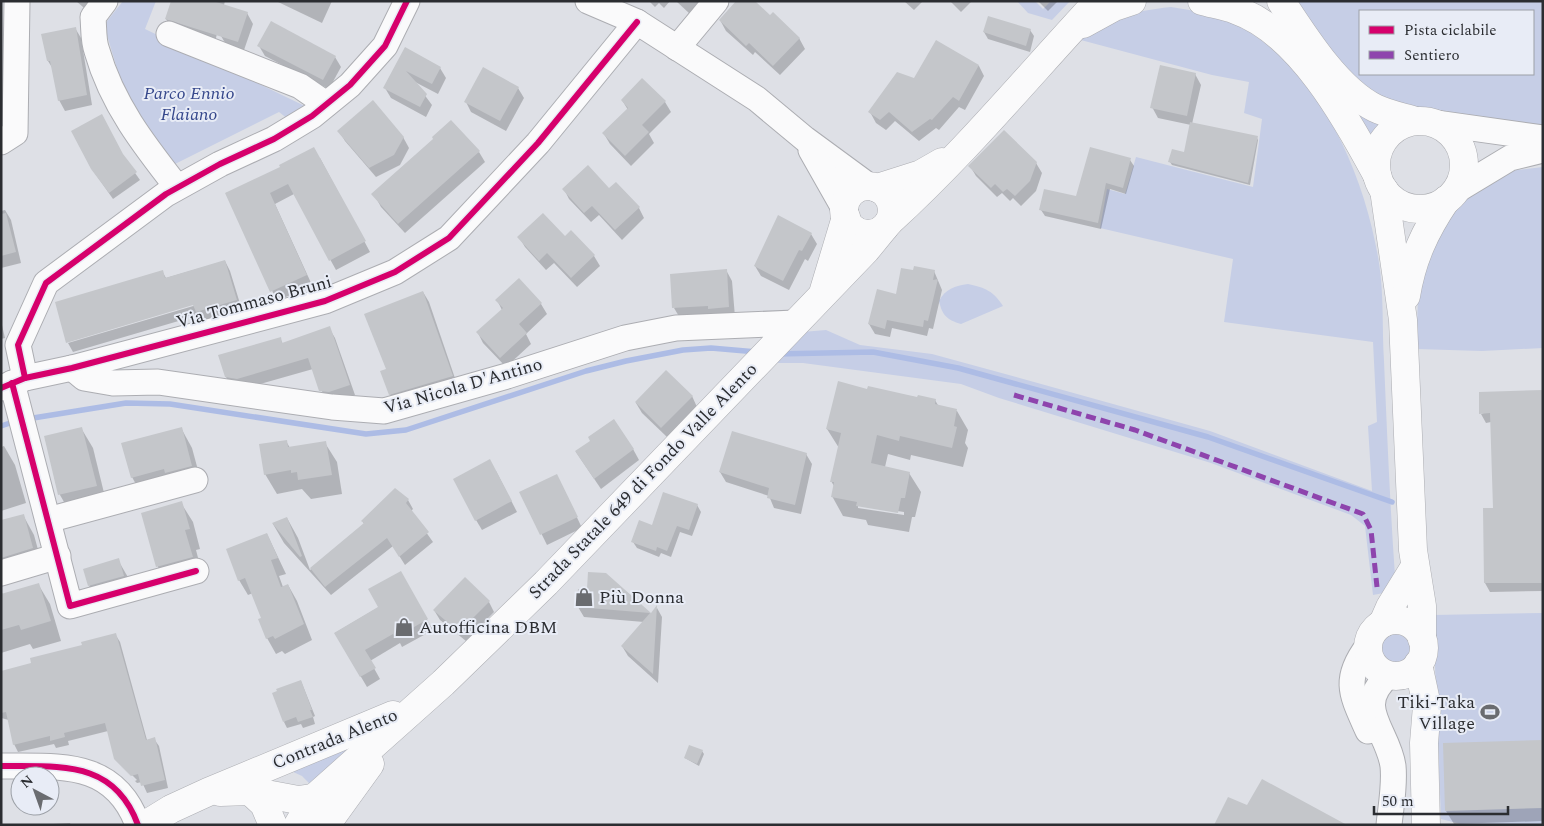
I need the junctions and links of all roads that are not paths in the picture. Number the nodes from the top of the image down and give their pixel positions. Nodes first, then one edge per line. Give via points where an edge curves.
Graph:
1 (16, 1) edge
2 (104, 1) edge
3 (407, 1) edge
4 (588, 1) edge
5 (716, 1) edge
6 (1098, 1) edge
7 (1132, 1) edge
8 (1202, 1) edge
9 (1281, 1) edge
10 (637, 22) junction
11 (1069, 32) junction
12 (169, 34) dead end
13 (677, 48) junction
14 (326, 104) junction
15 (1426, 122) junction
16 (1543, 138) edge
17 (7, 139) edge
18 (805, 139) junction
19 (1543, 150) edge
20 (961, 152) junction
21 (1380, 182) junction
22 (178, 187) junction
23 (873, 187) junction
24 (1451, 195) junction
25 (845, 214) junction
26 (887, 225) junction
27 (823, 294) junction
28 (1403, 320) junction
29 (788, 331) junction
30 (72, 368) junction
31 (13, 383) edge
32 (195, 480) dead end
33 (48, 520) junction
34 (58, 556) junction
35 (1414, 568) junction
36 (196, 571) dead end
37 (1, 573) edge
38 (1383, 623) junction
39 (1368, 646) junction
40 (1407, 664) junction
41 (415, 706) junction
42 (1, 766) edge
43 (253, 782) junction
44 (1394, 785) junction
45 (352, 786) junction
46 (314, 798) junction
47 (138, 825) edge
48 (145, 825) edge
49 (272, 825) edge
50 (298, 825) edge
51 (322, 825) edge
52 (326, 825) edge
53 (1389, 825) edge
54 (1426, 825) edge

1 - 17 street via 15,133
2 - 22 street via 93,17 96,50 112,91 140,140
3 - 14 street via 385,46 350,85
4 - 10 street
5 - 13 street
6 - 11 main road, Strada Statale 649 di Fondo Valle Alento
7 - 11 main road, Strada Statale 649 di Fondo Valle Alento via 1107,10
8 - 21 main road via 1237,10 1286,43 1344,115
9 - 15 main road via 1322,58 1362,99 1375,108
10 - 13 street
10 - 30 street, Via Tommaso Bruni via 538,143 449,238 395,272 325,301
11 - 20 main road, Strada Statale 649 di Fondo Valle Alento
12 - 14 street via 300,86
13 - 18 street via 757,99
14 - 22 street via 274,139
15 - 16 street
15 - 21 main road via 1401,125 1389,133 1376,160
15 - 24 main road via 1448,130 1463,152 1464,171
18 - 23 street
18 - 25 street
19 - 24 street via 1510,158
20 - 23 main road, Strada Statale 649 di Fondo Valle Alento via 921,174
20 - 26 main road, Strada Statale 649 di Fondo Valle Alento
21 - 24 main road via 1393,200 1420,209 1433,207
21 - 28 main road
22 - 31 street via 46,283 18,345
23 - 25 main road via 854,191 846,203
23 - 26 main road via 889,198 892,206
24 - 28 main road via 1423,237 1415,257
25 - 26 main road via 849,224 862,233 877,232
25 - 27 main road, Strada Statale 649 di Fondo Valle Alento
26 - 27 main road, Strada Statale 649 di Fondo Valle Alento
27 - 29 main road, Strada Statale 649 di Fondo Valle Alento
28 - 35 main road
29 - 30 street, Via Nicola D'Antino via 676,328 625,338 384,411 332,407 158,382 113,383 84,378
29 - 41 main road, Strada Statale 649 di Fondo Valle Alento via 561,567 443,683
30 - 31 street, Via Tommaso Bruni
31 - 33 street
32 - 33 street
33 - 34 street
34 - 36 street via 70,606
34 - 37 street
35 - 38 main road
35 - 40 main road via 1422,606
38 - 39 main road via 1376,629
38 - 40 main road via 1402,621 1411,625
39 - 40 main road via 1368,654 1376,667
39 - 44 street via 1354,667 1350,686
40 - 44 street via 1374,691 1371,707 1390,749
40 - 54 main road via 1409,694 1424,743
41 - 43 main road, Contrada Alento
41 - 45 main road, Strada Statale 649 di Fondo Valle Alento
41 - 46 main road, Strada Statale 649 di Fondo Valle Alento
42 - 47 street via 82,769 118,791 132,806
43 - 46 main road, Contrada Alento via 292,779
43 - 48 main road, Contrada Alento via 208,792
43 - 49 main road
44 - 53 street
45 - 46 main road
45 - 52 main road, Strada Statale 649 di Fondo Valle Alento
46 - 50 main road, Strada Statale 649 di Fondo Valle Alento
46 - 51 main road

